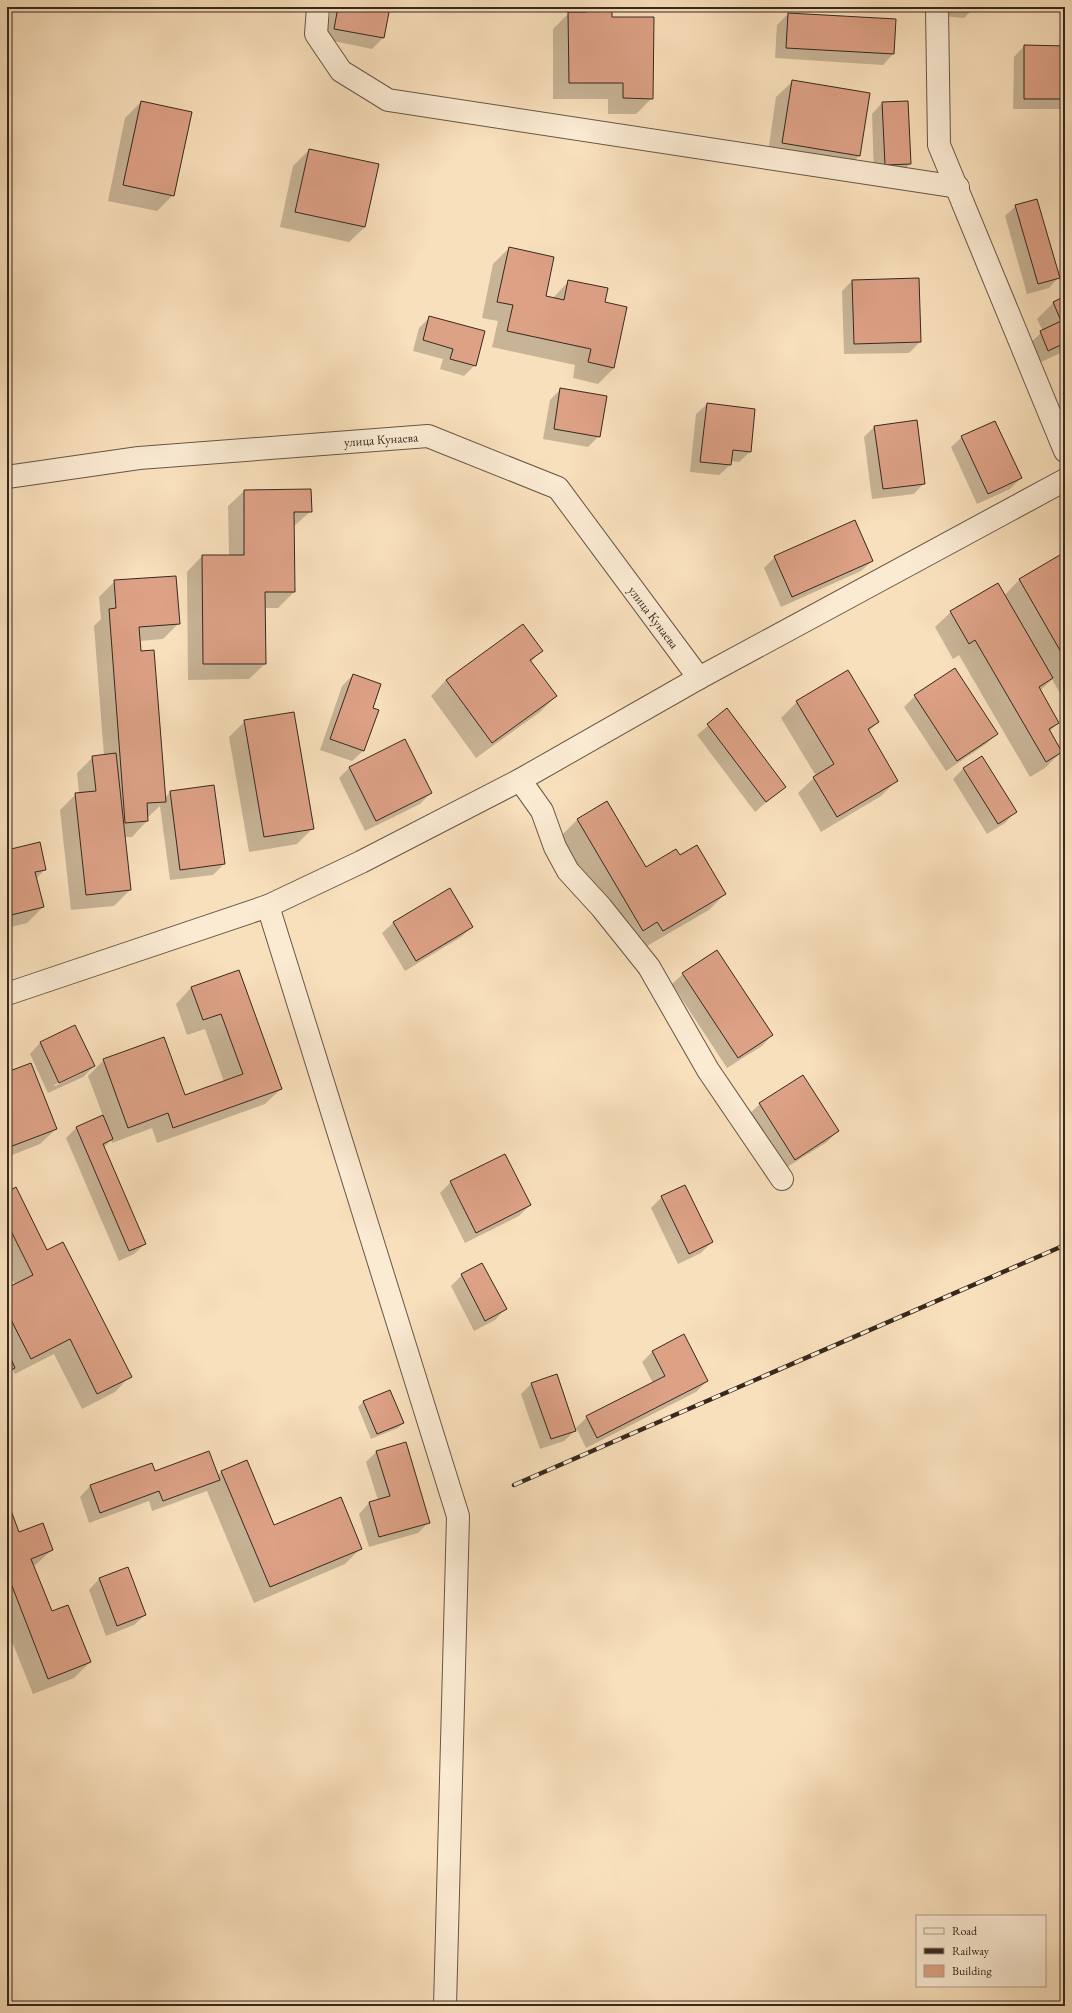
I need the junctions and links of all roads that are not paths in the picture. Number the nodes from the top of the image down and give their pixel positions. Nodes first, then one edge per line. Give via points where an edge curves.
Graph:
1 (318, 7) edge
2 (937, 7) edge
3 (958, 187) junction
4 (1065, 451) edge
5 (7, 477) edge
6 (1065, 480) edge
7 (699, 678) junction
8 (520, 780) junction
9 (268, 906) junction
10 (7, 994) edge
11 (782, 1179) dead end
12 (445, 2006) edge

1 - 3 street via 316,34 341,71 388,100
2 - 3 street via 939,145
3 - 4 street
5 - 7 street, улица Кунаева via 138,458 428,436 558,488
6 - 7 street
7 - 8 street
8 - 9 street via 361,862
8 - 11 street via 542,811 568,872 601,907 649,967 708,1070
9 - 10 street
9 - 12 street via 458,1516

